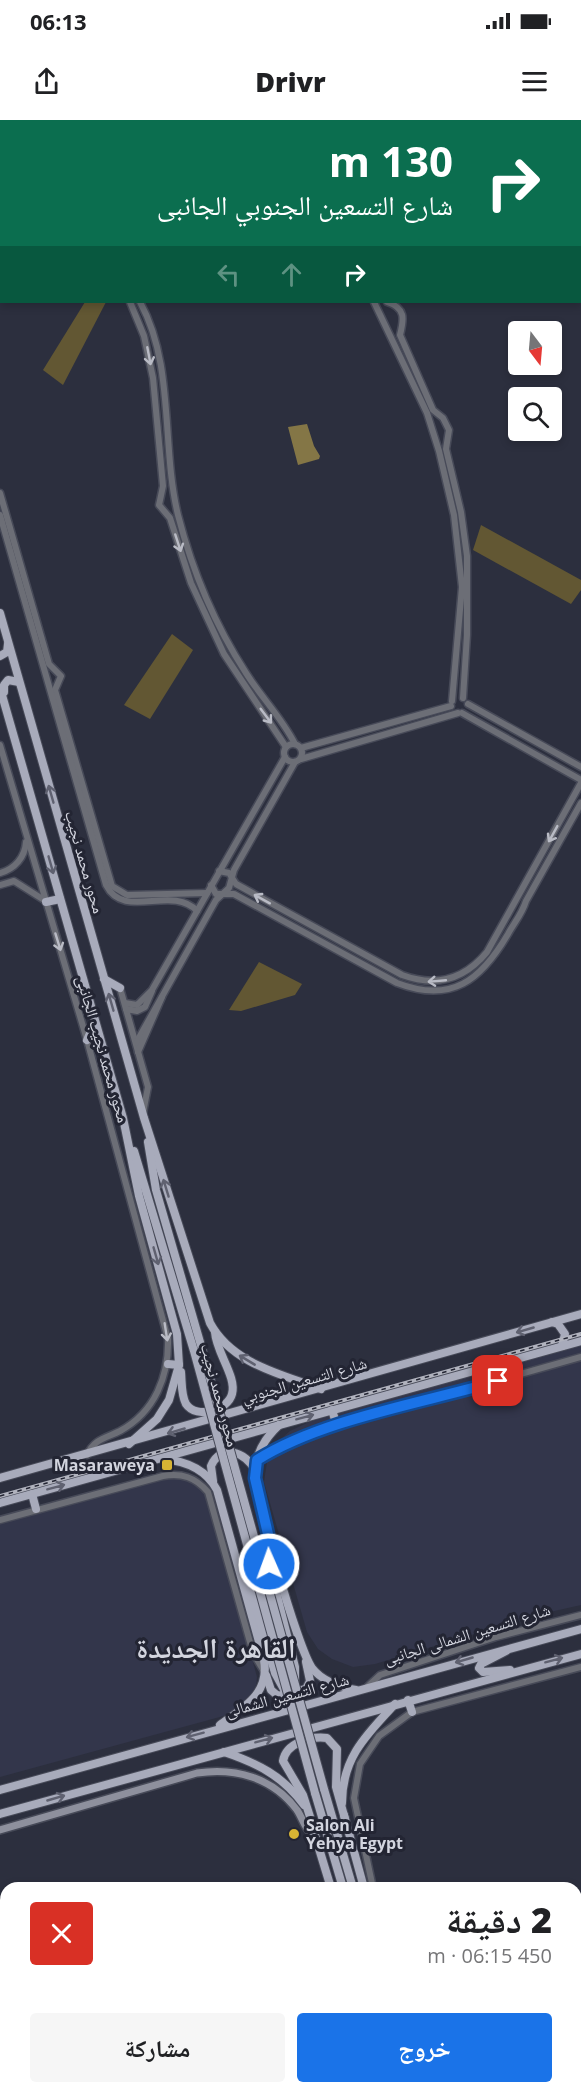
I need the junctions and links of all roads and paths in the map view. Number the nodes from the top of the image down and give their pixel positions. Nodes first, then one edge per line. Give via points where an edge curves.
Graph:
1 (130, 303) edge
2 (140, 303) edge
3 (374, 303) edge
4 (386, 303) edge
5 (390, 303) edge
6 (380, 314) junction
7 (401, 329) junction
8 (388, 331) junction
9 (163, 492) junction
10 (0, 493) edge
11 (174, 493) junction
12 (177, 510) junction
13 (0, 515) edge
14 (167, 515) junction
15 (23, 585) junction
16 (0, 613) edge
17 (7, 638) junction
18 (0, 656) edge
19 (53, 669) junction
20 (45, 673) junction
21 (19, 682) junction
22 (57, 684) junction
23 (48, 686) junction
24 (0, 688) edge
25 (463, 698) junction
26 (4, 700) junction
27 (452, 704) junction
28 (468, 704) junction
29 (460, 713) junction
30 (295, 744) junction
31 (0, 745) edge
32 (286, 747) junction
33 (301, 748) junction
34 (285, 757) junction
35 (298, 760) junction
36 (581, 767) edge
37 (581, 782) edge
38 (81, 790) junction
39 (581, 803) edge
40 (26, 838) junction
41 (10, 869) junction
42 (219, 872) junction
43 (0, 873) edge
44 (233, 879) junction
45 (14, 881) junction
46 (0, 885) edge
47 (211, 885) junction
48 (207, 893) junction
49 (223, 895) junction
50 (60, 898) junction
51 (46, 902) junction
52 (514, 904) junction
53 (524, 909) junction
54 (197, 911) junction
55 (508, 914) junction
56 (517, 921) junction
57 (104, 979) junction
58 (158, 980) junction
59 (168, 986) junction
60 (120, 988) joint
61 (154, 1000) junction
62 (125, 1006) junction
63 (95, 1022) junction
64 (87, 1040) junction
65 (136, 1043) junction
66 (138, 1052) junction
67 (143, 1116) junction
68 (123, 1118) junction
69 (581, 1314) edge
70 (552, 1322) junction
71 (215, 1332) junction
72 (581, 1341) edge
73 (562, 1346) junction
74 (198, 1350) junction
75 (581, 1357) edge
76 (168, 1364) junction
77 (179, 1365) junction
78 (321, 1389) junction
79 (333, 1410) junction
80 (280, 1424) junction
81 (337, 1426) junction
82 (129, 1444) junction
83 (87, 1455) junction
84 (159, 1458) junction
85 (257, 1460) junction
86 (255, 1470) junction
87 (0, 1478) edge
88 (214, 1484) junction
89 (32, 1494) junction
90 (0, 1503) edge
91 (36, 1509) junction
92 (0, 1520) edge
93 (268, 1534) junction
94 (233, 1544) junction
95 (581, 1615) edge
96 (581, 1629) edge
97 (512, 1647) junction
98 (581, 1654) edge
99 (305, 1658) junction
100 (581, 1667) edge
101 (517, 1670) junction
102 (266, 1673) junction
103 (362, 1689) junction
104 (295, 1690) junction
105 (286, 1693) junction
106 (408, 1700) junction
107 (396, 1703) junction
108 (412, 1712) junction
109 (214, 1729) junction
110 (222, 1751) junction
111 (0, 1790) edge
112 (0, 1814) edge
113 (345, 1820) junction
114 (312, 1823) junction
115 (0, 1830) edge
116 (315, 1836) junction
117 (329, 1882) edge
118 (341, 1882) edge
119 (351, 1882) edge
120 (362, 1882) edge
121 (372, 1882) edge

1 -> 9 street via 150,360
2 - 11 street via 159,353
3 - 6 street
4 - 6 street
5 - 7 street via 402,312
6 - 8 street
7 - 8 street via 395,333
7 - 25 street via 400,335 433,410 449,430 446,449 468,556
8 - 27 street via 427,413 454,515 462,587
9 - 11 street
9 - 14 street via 159,505
10 - 15 street
11 - 12 street
12 - 14 street
12 - 30 street via 219,626
13 - 15 street
14 -> 32 street via 191,583 224,654
15 - 19 street
15 - 20 street
16 - 17 main road, محور محمد نجيب
17 - 18 main road via 7,652
17 - 21 main road, محور محمد نجيب
19 - 20 street
19 - 22 street via 61,676
20 - 23 street
21 - 26 main road via 5,682
57 -> 21 main road, محور محمد نجيب
22 - 23 street
22 - 38 street
23 - 38 street
24 - 26 main road, محور محمد نجيب
25 - 27 street
25 - 28 street
26 -> 50 main road, محور محمد نجيب
27 - 29 street
27 - 33 street
28 - 29 street
28 - 36 street
29 - 35 street
29 - 37 street
30 - 32 street
30 - 33 street
31 - 40 street, محور محمد نجيب الجانبى
32 - 34 street
33 - 35 street
34 - 35 street
34 - 42 street
35 - 44 street via 234,870
37 -> 52 street
38 - 48 street via 116,891 127,895
38 - 54 street via 110,893 125,902 185,902
39 - 53 street
40 - 41 street via 23,856
40 - 51 street, محور محمد نجيب الجانبى
41 - 43 street
41 - 45 street via 15,874
42 - 44 street via 226,871
42 - 47 street
44 - 49 street
55 -> 44 street via 478,963 455,978 428,982 402,975
45 - 46 street
45 - 51 street
47 - 48 street
47 - 49 street
48 - 54 street
49 - 56 street via 234,894 397,983 427,991 457,987 483,971
49 - 59 street via 216,900
50 - 51 main road
50 - 63 main road, محور محمد نجيب
51 -> 64 street, محور محمد نجيب الجانبى
52 - 53 street
52 - 55 street
53 - 56 street
54 - 58 street
55 - 56 street
57 - 60 main road
67 -> 57 main road, محور محمد نجيب
58 - 59 street
58 - 61 street via 152,990
59 - 61 street
60 - 62 street, محور محمد نجيب الجانبى
61 - 62 street via 141,1009
61 - 65 street
61 - 66 street
62 - 65 street, محور محمد نجيب الجانبى
63 - 64 main road
63 - 68 main road, محور محمد نجيب
64 -> 76 street, محور محمد نجيب الجانبى via 164,1318
65 - 66 street, محور محمد نجيب الجانبى
66 - 67 street, محور محمد نجيب الجانبى via 148,1088
71 -> 67 main road, محور محمد نجيب
67 - 74 main road, محور محمد نجيب via 156,1190
68 - 74 main road, محور محمد نجيب
68 -> 77 main road, محور محمد نجيب via 139,1196 177,1334
69 - 70 main road, شارع التسعين الجنوبي
70 - 73 main road via 562,1329
70 -> 78 main road, شارع التسعين الجنوبي
71 - 77 main road via 218,1353 233,1386 224,1406 206,1412 188,1407
78 -> 71 main road, محور محمد نجيب via 252,1363
72 - 73 main road
73 - 79 main road
74 - 104 main road, محور محمد نجيب, bridge
74 - 105 main road, محور محمد نجيب, bridge
75 - 81 street
76 - 77 main road
76 - 83 street via 153,1401 122,1430 94,1443
77 - 82 main road, محور محمد نجيب via 169,1400 157,1419
78 -> 82 main road, شارع التسعين الجنوبي
80 -> 79 main road
79 - 81 main road
80 - 84 main road
80 - 85 main road via 265,1441
81 - 85 street via 277,1447
82 - 83 main road, شارع التسعين الجنوبي
83 - 87 main road, شارع التسعين الجنوبي
84 - 88 main road via 190,1464
89 -> 84 main road
85 - 86 main road
86 - 88 main road via 246,1456 224,1453 211,1466
86 - 93 main road
88 - 94 main road
89 - 90 main road
89 - 91 main road
91 - 92 street
91 - 102 street via 164,1476 192,1478 208,1492 253,1653
93 - 99 main road
93 - 104 main road, bridge via 269,1564 295,1667
94 - 102 main road
94 - 105 main road via 249,1581 277,1680
95 - 103 street, شارع التسعين الشمالى الجانبى via 496,1637 381,1675
96 - 97 main road, شارع التسعين الشمالى
97 - 101 main road via 479,1668 483,1672
97 -> 103 main road, شارع التسعين الشمالى
101 -> 98 main road
99 - 102 main road via 310,1681 302,1691 278,1696 271,1690
99 - 103 main road via 319,1675 337,1685
100 - 108 street
101 - 106 main road
102 - 109 main road via 257,1696
103 - 109 main road, شارع التسعين الشمالى
104 - 119 main road, محور محمد نجيب, bridge
105 - 118 main road, محور محمد نجيب, bridge
106 - 107 main road
106 - 108 main road
110 -> 107 main road
107 - 113 main road via 364,1736 349,1759 342,1790
108 - 121 street via 379,1736 360,1764 355,1813
109 -> 111 main road, شارع التسعين الشمالى
112 -> 110 main road
110 - 114 main road via 266,1768 281,1779 304,1806
113 - 114 main road via 336,1788 337,1749 333,1742 320,1737 293,1744 283,1761 303,1794
113 - 120 main road
114 - 116 main road
115 - 116 main road via 197,1773 237,1772 278,1791
116 - 117 main road

